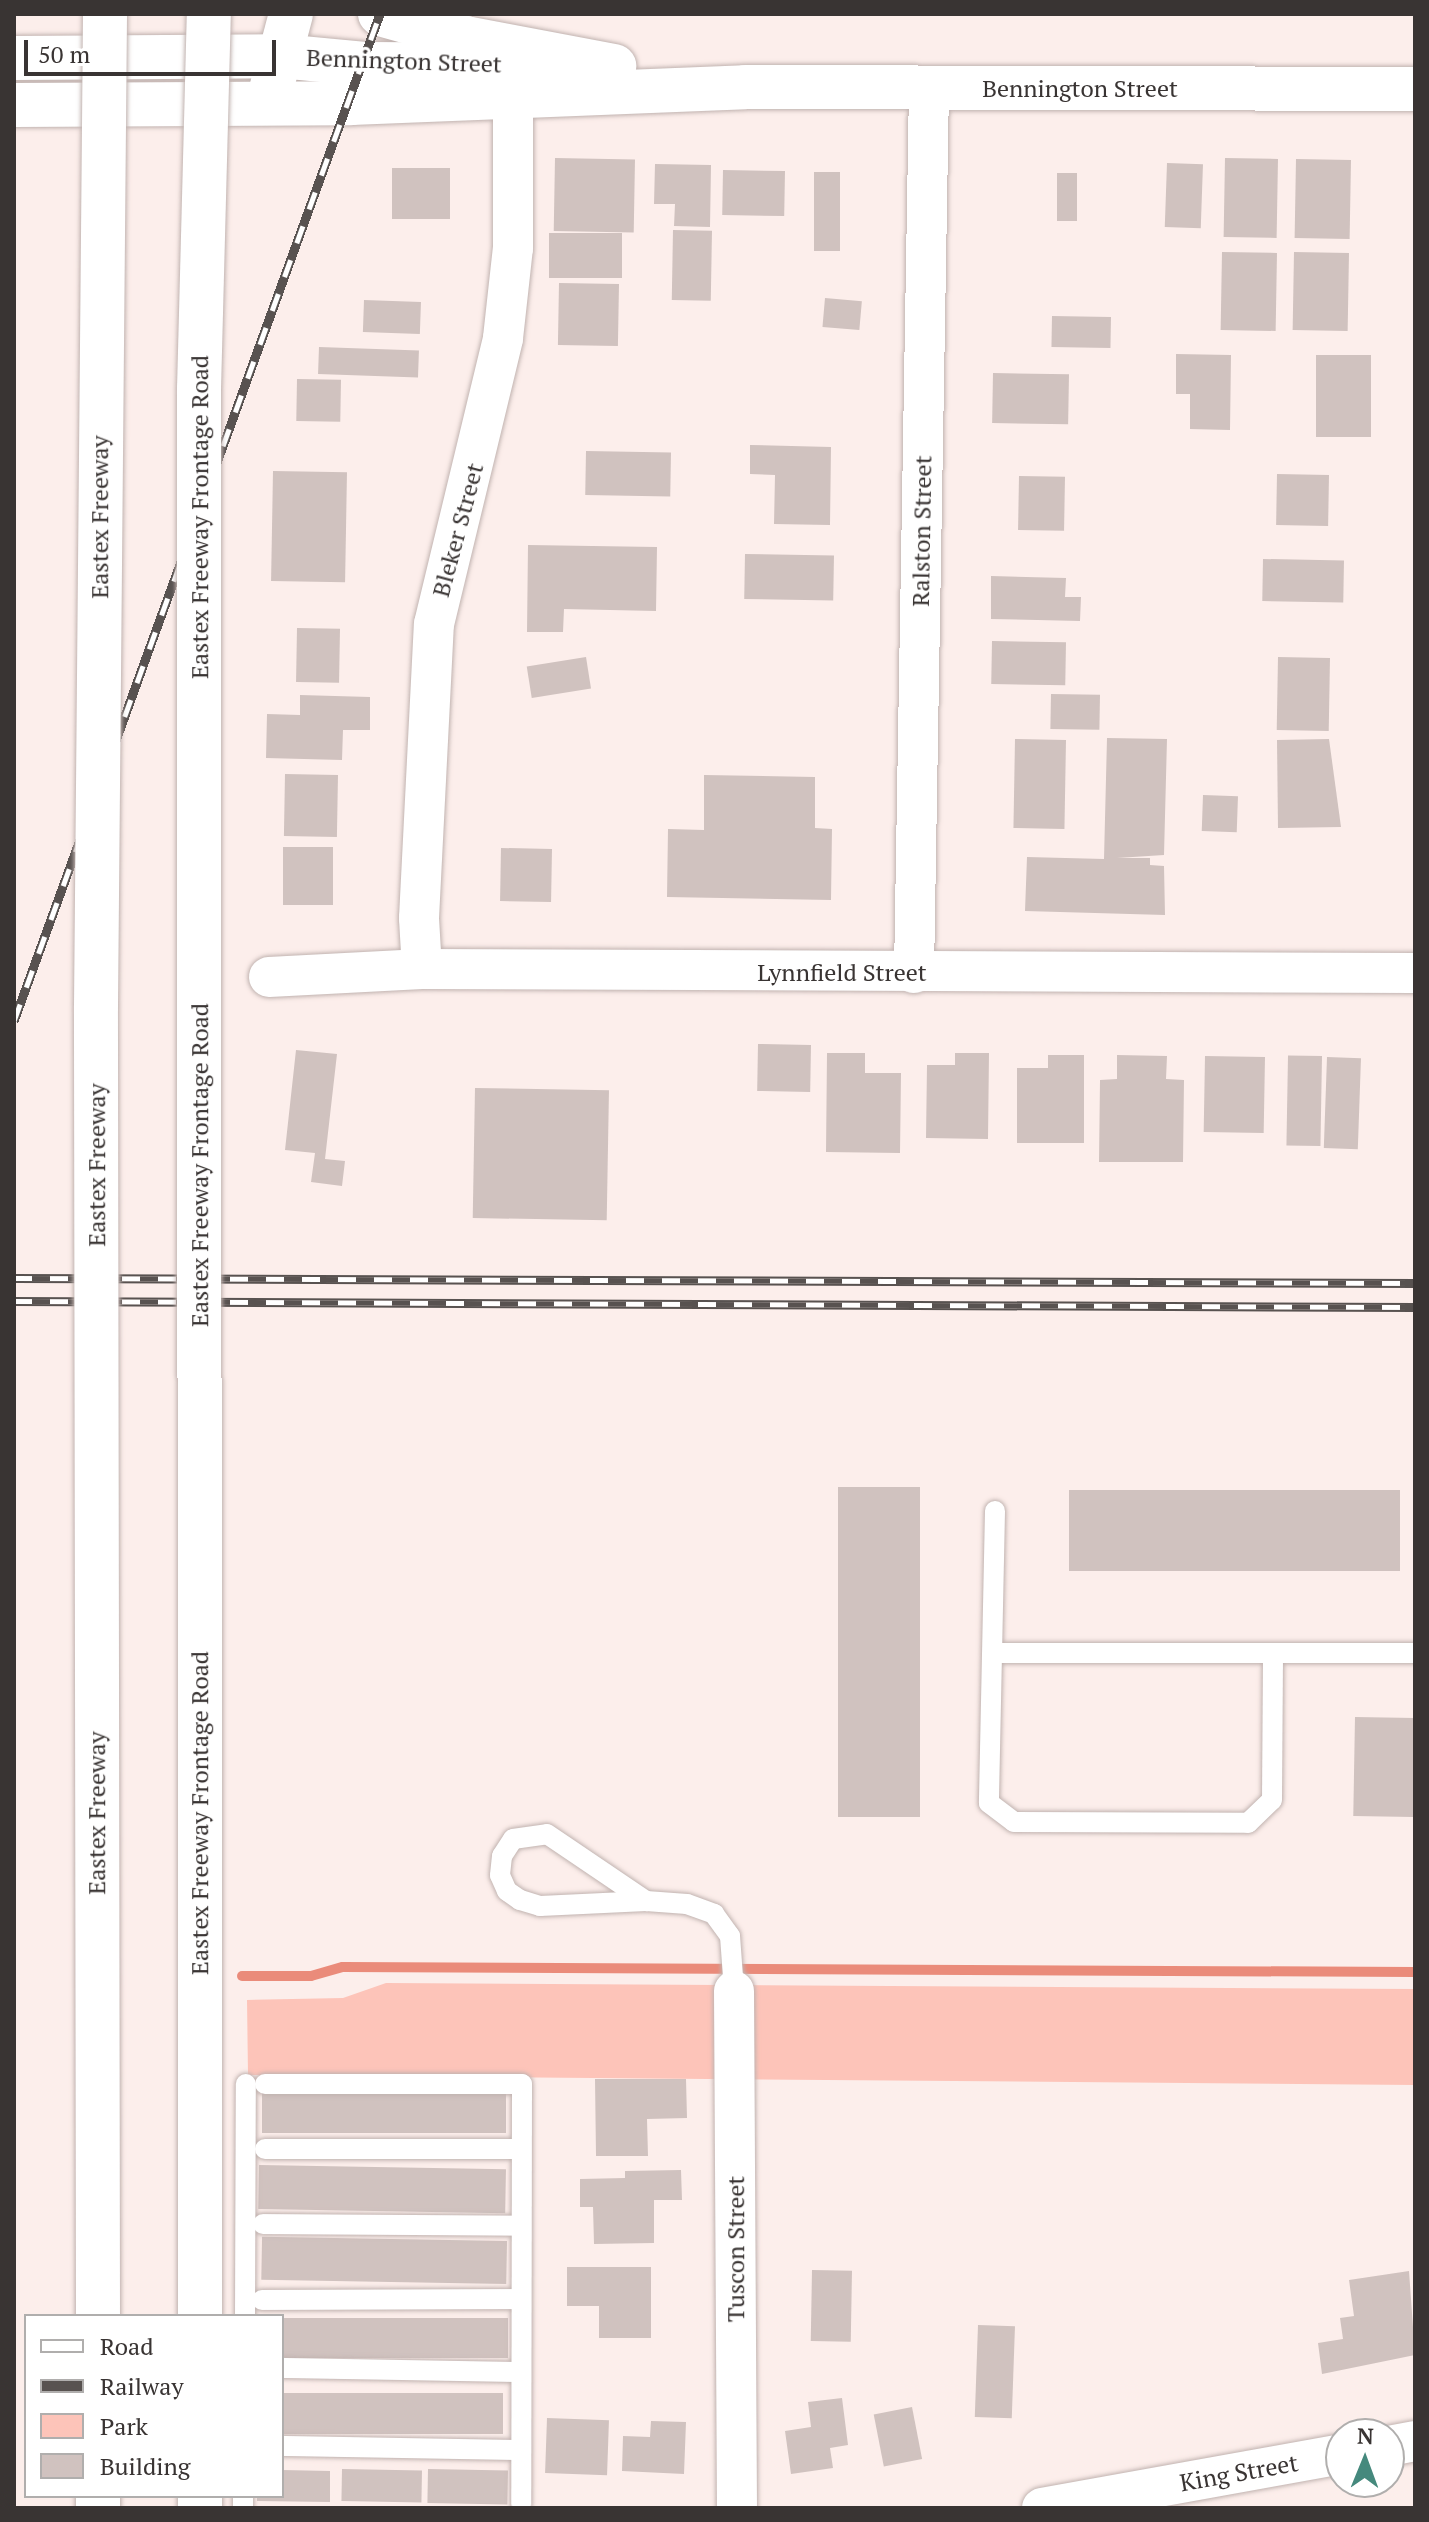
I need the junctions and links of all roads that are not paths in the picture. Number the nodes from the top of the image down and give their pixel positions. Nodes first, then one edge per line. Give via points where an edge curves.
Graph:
1 (105, 14) edge
2 (209, 14) edge
3 (291, 14) edge
4 (380, 14) edge
5 (466, 39) edge
6 (280, 56) junction
7 (14, 58) edge
8 (745, 87) junction
9 (929, 89) junction
10 (1415, 89) edge
11 (513, 95) junction
12 (268, 101) junction
13 (14, 105) edge
14 (422, 969) junction
15 (914, 973) junction
16 (1415, 973) edge
17 (269, 977) dead end
18 (995, 1511) dead end
19 (993, 1653) junction
20 (1273, 1653) junction
21 (1415, 1653) edge
22 (646, 1901) junction
23 (734, 1991) joint
24 (265, 2149) dead end
25 (521, 2149) junction
26 (263, 2224) dead end
27 (521, 2226) junction
28 (521, 2299) junction
29 (262, 2300) dead end
30 (98, 2314) edge
31 (200, 2314) edge
32 (245, 2314) edge
33 (284, 2368) edge
34 (521, 2372) junction
35 (284, 2446) edge
36 (521, 2450) junction
37 (1325, 2457) edge
38 (521, 2504) dead end
39 (737, 2508) edge
40 (1042, 2508) edge

1 - 30 main road, Eastex Freeway, bridge via 96,991
2 - 31 main road, Eastex Freeway Frontage Road, bridge via 199,389
3 - 6 main road
4 - 5 main road
5 - 6 main road, Bennington Street
5 - 8 main road, Bennington Street
6 - 7 main road, Bennington Street
6 - 12 main road
8 - 9 main road, Bennington Street
8 - 11 main road, Bennington Street
9 - 10 main road, Bennington Street
9 - 15 street, Ralston Street
11 - 12 main road, Bennington Street
11 - 14 street, Bleker Street via 513,248 503,338 434,624 419,918
12 - 13 main road, Bennington Street
14 - 15 street, Lynnfield Street
14 - 17 street, Lynnfield Street
15 - 16 street, Lynnfield Street
18 - 19 lane
19 - 20 lane
19 - 20 lane via 989,1803 1014,1822 1217,1823 1248,1823 1272,1800
20 - 21 lane
22 - 22 lane via 547,1834 513,1839 502,1856 500,1875 507,1891 520,1900 540,1906
22 - 23 lane via 687,1904 714,1914 730,1936
23 - 39 street, Tuscon Street
24 - 25 lane
25 - 27 lane
25 - 32 lane via 522,2084 256,2084
26 - 27 lane
27 - 28 lane
28 - 29 lane
28 - 34 lane
33 - 34 lane
34 - 36 lane
35 - 36 lane
36 - 38 lane
37 - 40 street, King Street

